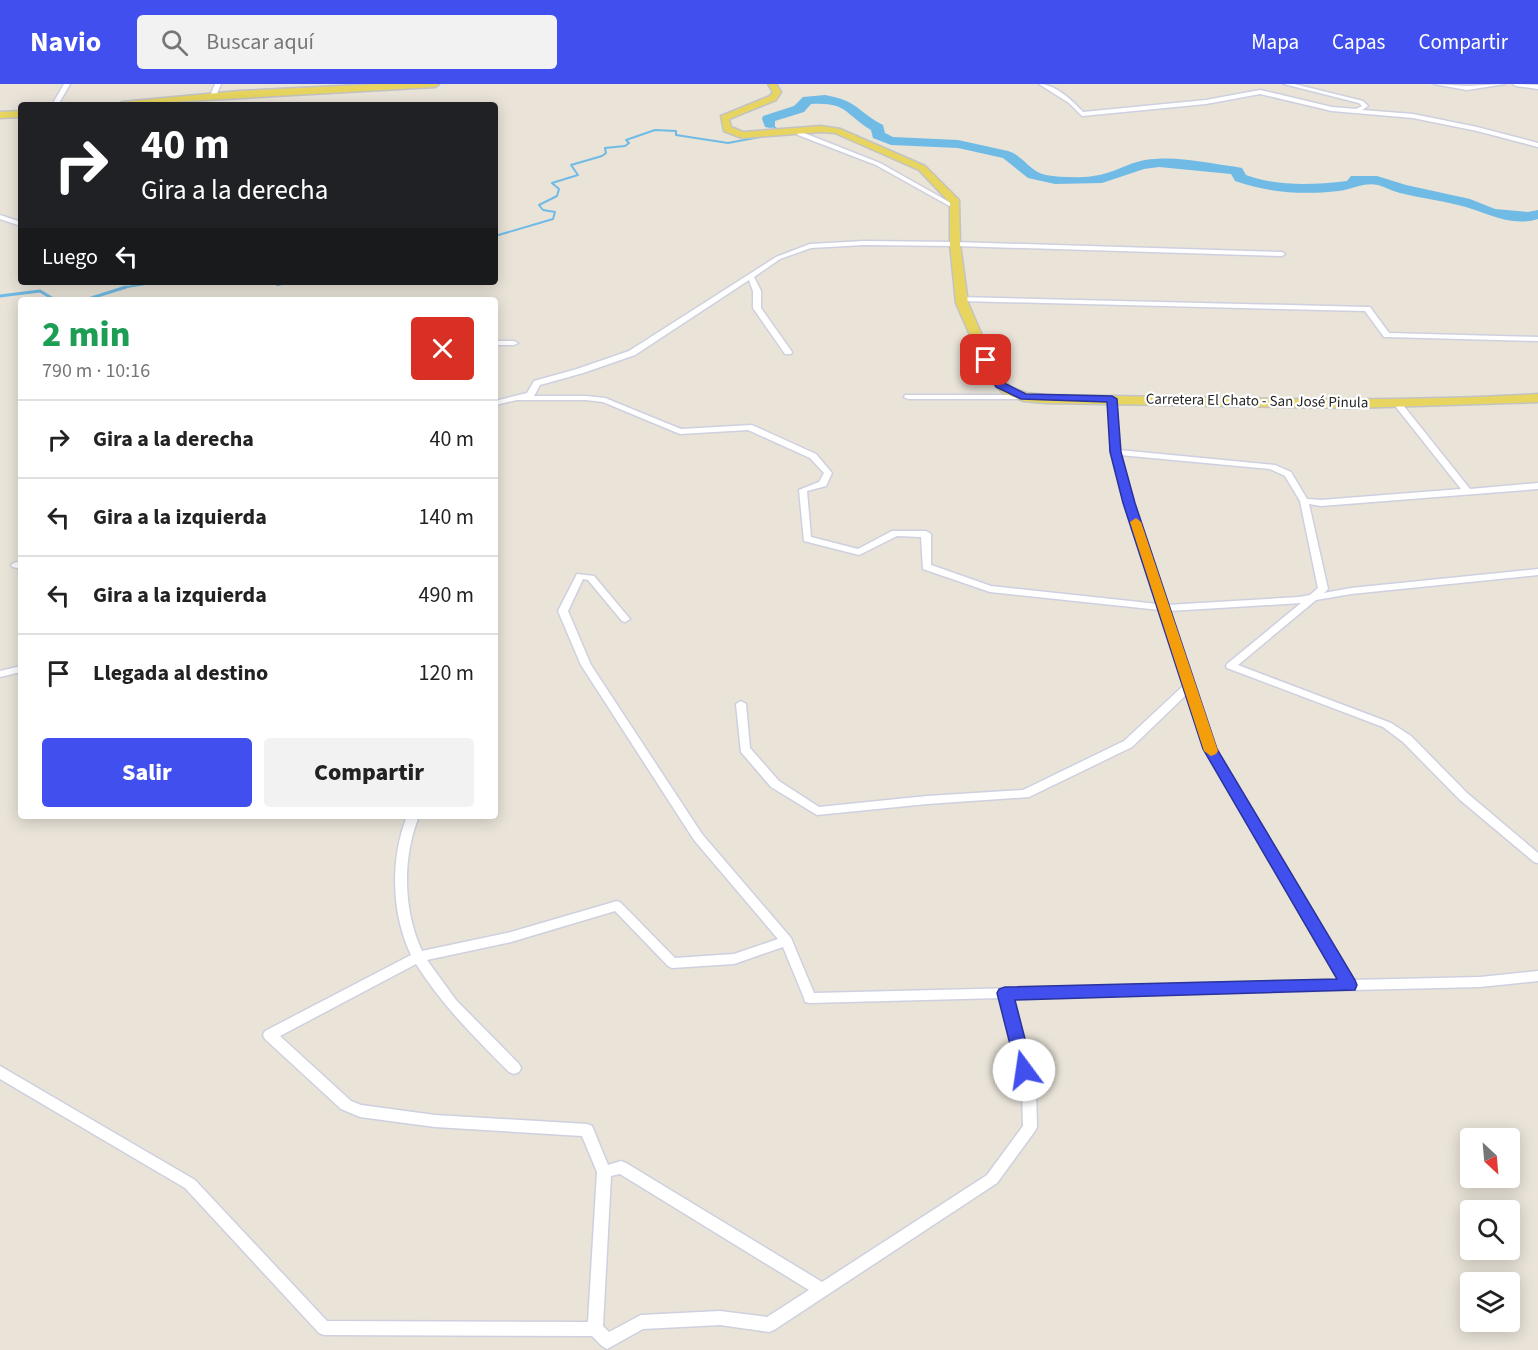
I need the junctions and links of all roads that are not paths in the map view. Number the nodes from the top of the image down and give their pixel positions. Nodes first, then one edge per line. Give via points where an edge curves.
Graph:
1 (67, 84) edge
2 (218, 84) edge
3 (435, 84) edge
4 (772, 84) edge
5 (1042, 84) edge
6 (1287, 84) edge
7 (1437, 84) edge
8 (1502, 84) edge
9 (1516, 84) edge
10 (1538, 87) edge
11 (213, 96) junction
12 (57, 102) edge
13 (152, 102) edge
14 (1358, 110) junction
15 (18, 114) edge
16 (0, 115) edge
17 (799, 131) junction
18 (1538, 145) edge
19 (955, 207) junction
20 (0, 217) edge
21 (18, 223) edge
22 (955, 244) junction
23 (1282, 254) dead end
24 (750, 276) junction
25 (962, 299) junction
26 (1538, 339) edge
27 (498, 343) edge
28 (514, 343) dead end
29 (788, 352) dead end
30 (908, 397) dead end
31 (1024, 397) junction
32 (1538, 398) edge
33 (514, 399) junction
34 (1112, 399) junction
35 (498, 401) edge
36 (1396, 402) junction
37 (1115, 452) junction
38 (1538, 486) edge
39 (1467, 492) junction
40 (1304, 501) junction
41 (1538, 572) edge
42 (1316, 597) junction
43 (1165, 608) junction
44 (625, 619) dead end
45 (18, 670) edge
46 (2, 674) edge
47 (18, 677) edge
48 (1188, 687) junction
49 (741, 704) dead end
50 (412, 819) edge
51 (1538, 859) edge
52 (787, 942) junction
53 (418, 957) junction
54 (1538, 976) edge
55 (1349, 985) junction
56 (1005, 993) junction
57 (513, 1068) dead end
58 (0, 1072) edge
59 (604, 1172) junction
60 (822, 1290) junction
61 (595, 1329) junction

1 - 12 street
2 - 11 street
3 - 11 main road
4 - 17 main road via 777,92 773,98 724,118 727,129 757,135
5 - 14 street via 1082,114 1206,102 1260,92 1332,109
6 - 14 street via 1361,102 1365,106
7 - 8 street via 1467,88
9 - 10 street
11 - 13 main road
14 - 18 street via 1413,116
15 - 16 main road
17 - 19 street via 878,164
17 - 19 main road via 837,131 922,168 955,202
19 - 22 main road, Carretera El Chato - San José Pinula
20 - 21 street
22 - 23 street
22 - 24 street via 810,246 778,258
22 - 25 main road, Carretera El Chato - San José Pinula
24 - 29 street via 757,291 757,308
24 - 33 street via 632,353 537,383 530,395
25 - 26 street via 1367,309 1387,335
25 - 31 main road, Carretera El Chato - San José Pinula via 994,379
27 - 28 street
30 - 31 street
31 - 34 main road, Carretera El Chato - San José Pinula
32 - 36 main road, Carretera El Chato - San José Pinula
33 - 35 street
33 - 43 street via 605,400 680,432 749,427 813,456 828,473 823,484 803,490 807,539 859,552 895,533 926,534 926,567 990,589
34 - 36 main road, Carretera El Chato - San José Pinula
34 - 37 street
36 - 39 street
37 - 40 street via 1272,467 1288,474
37 - 43 street
38 - 39 street
39 - 40 street
40 - 42 street via 1323,589
41 - 42 street
42 - 43 street
42 - 51 street via 1231,666 1387,725
43 - 48 street
44 - 52 street via 591,578 580,576 563,611 586,665 698,837
45 - 46 street
46 - 47 street
48 - 49 street via 1128,744 1025,794 817,811 775,784 745,749
48 - 55 street via 1210,749
50 - 53 street via 404,843 402,902
52 - 53 street via 734,959 672,963 617,906 511,937
52 - 56 street via 810,998
53 - 57 street via 437,986
53 - 59 street via 270,1035 346,1105 435,1121 587,1130
54 - 55 street via 1480,982
55 - 56 street
56 - 60 street via 1029,1090 1030,1127 992,1179
58 - 61 street via 190,1184 324,1328
59 - 60 street via 621,1167
59 - 61 street
60 - 61 street via 769,1324 720,1318 641,1322 607,1341

